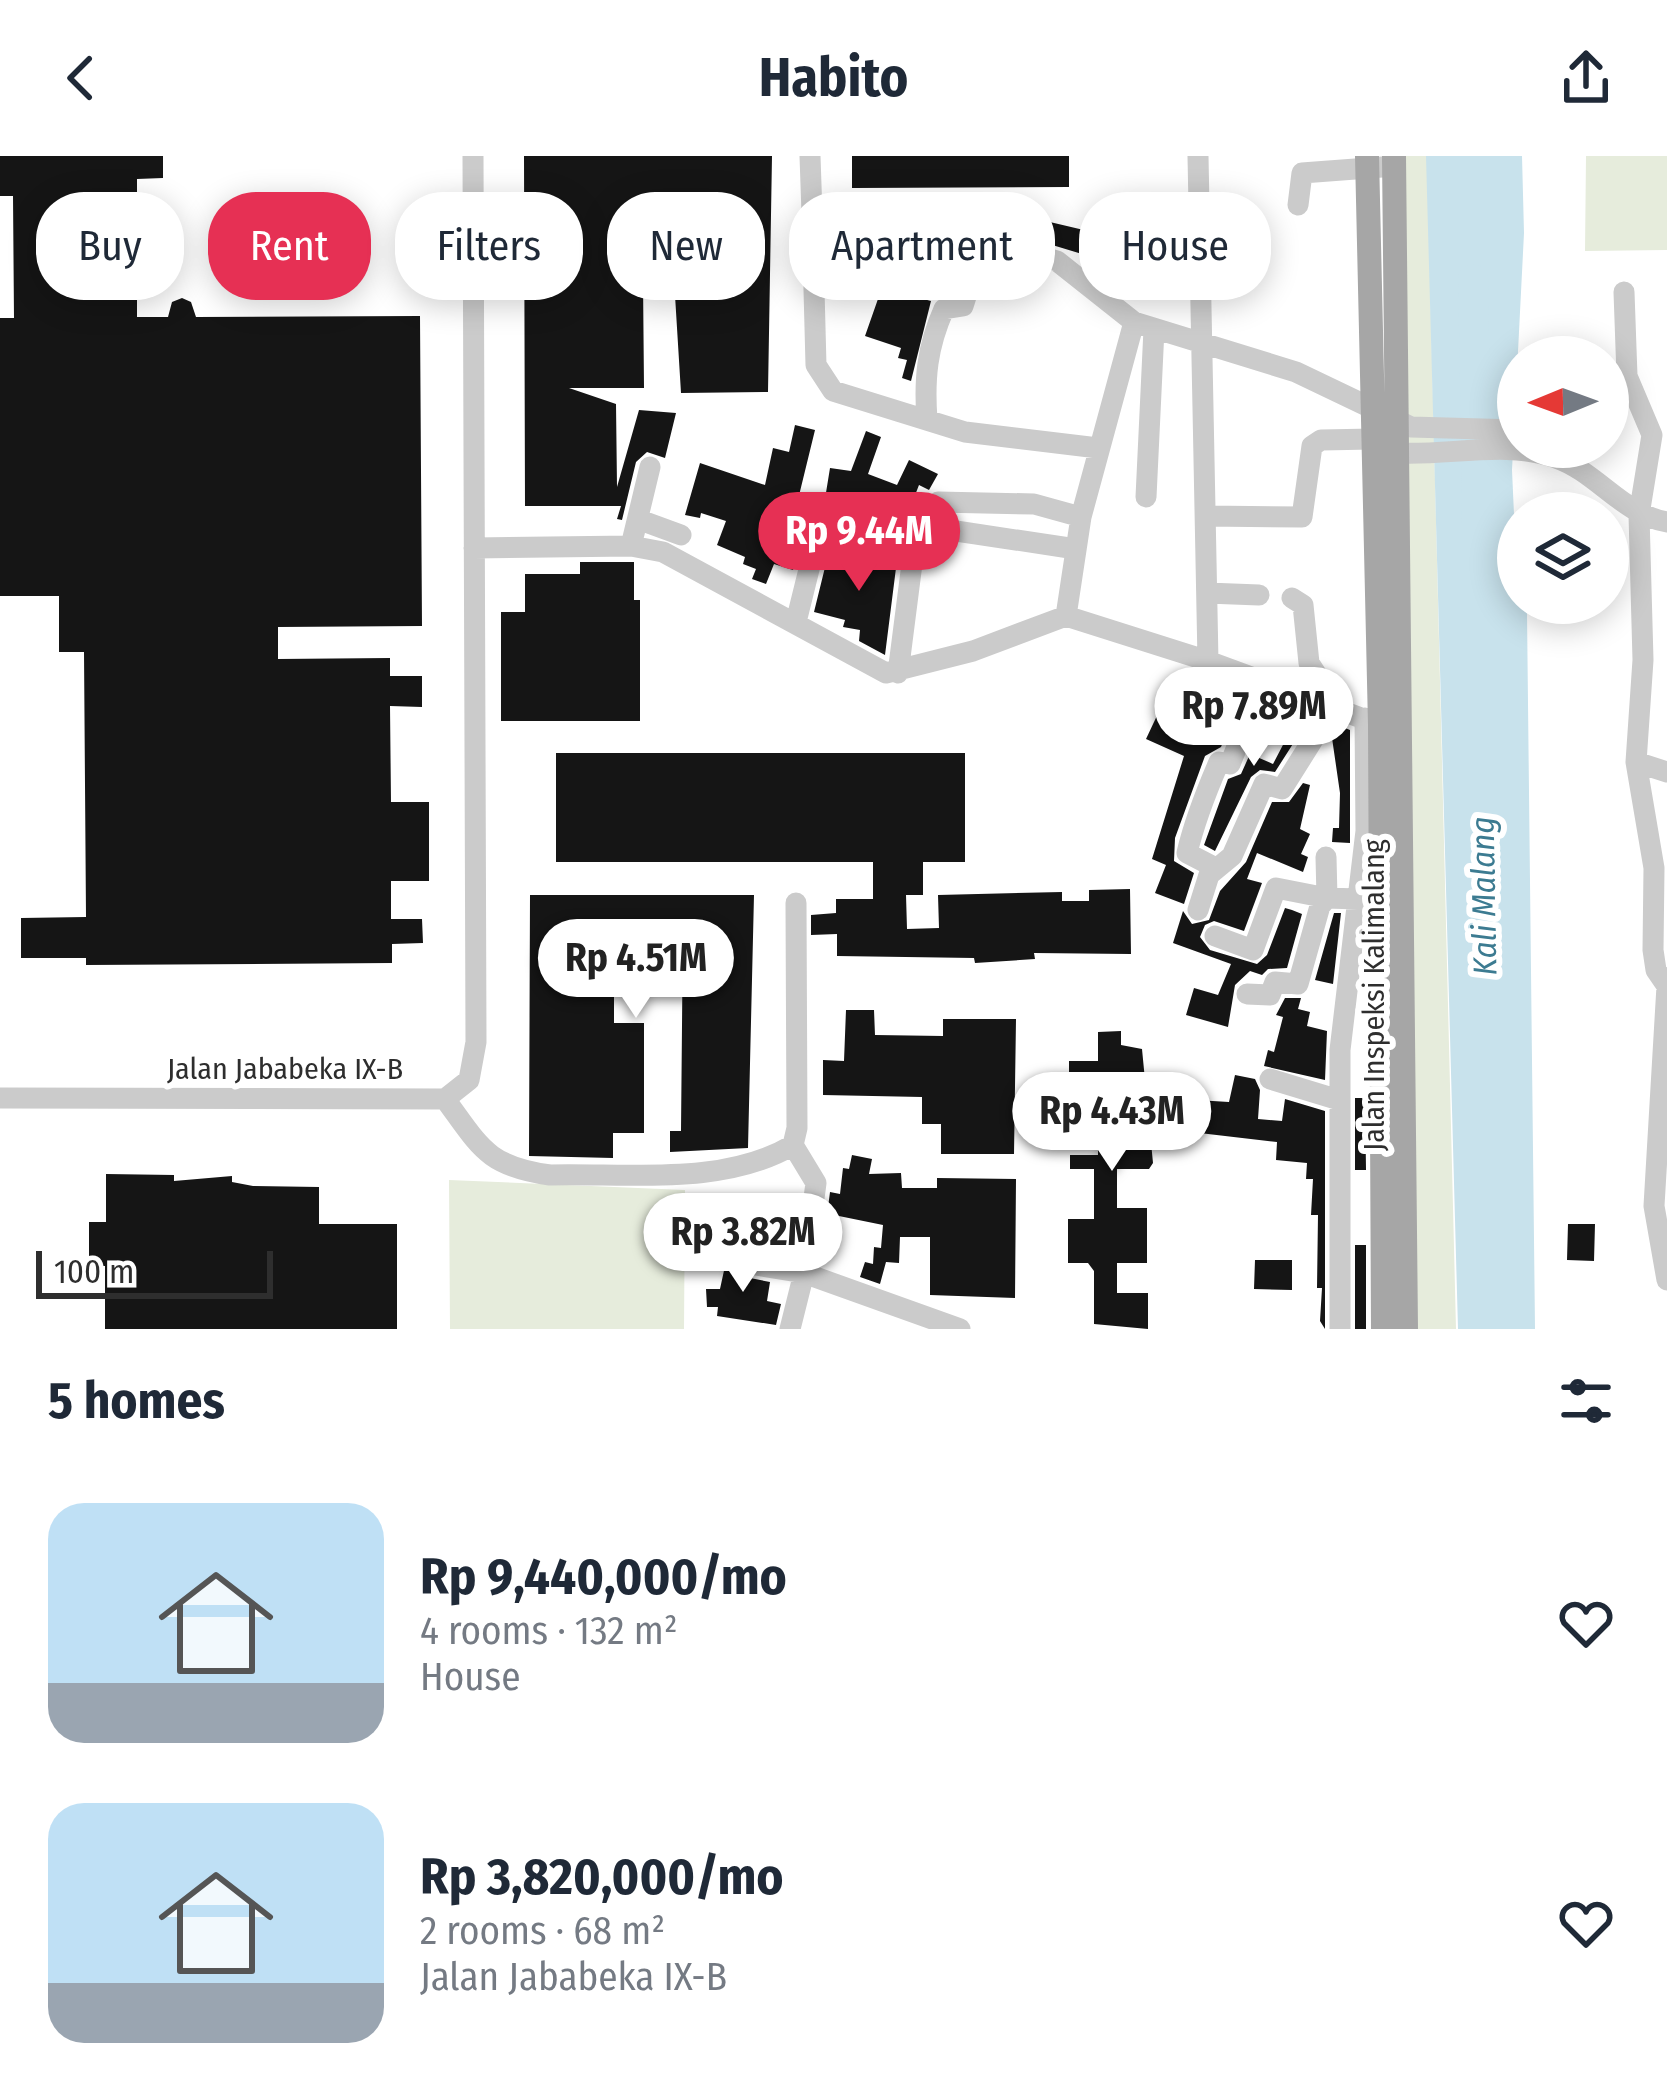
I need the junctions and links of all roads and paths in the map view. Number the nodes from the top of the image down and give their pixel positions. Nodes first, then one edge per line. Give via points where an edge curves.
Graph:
1 (473, 156) edge
2 (810, 156) edge
3 (1198, 156) edge
4 (1367, 161) edge
5 (1394, 161) edge
6 (811, 192) edge
7 (1298, 206) dead end
8 (1055, 260) edge
9 (1624, 292) dead end
10 (814, 300) edge
11 (965, 300) edge
12 (1144, 325) junction
13 (1204, 346) junction
14 (1371, 407) junction
15 (1396, 418) junction
16 (927, 420) junction
17 (1497, 437) edge
18 (1373, 439) junction
19 (1497, 443) edge
20 (1098, 448) junction
21 (1407, 454) junction
22 (650, 467) dead end
23 (1576, 468) edge
24 (1146, 497) dead end
25 (938, 502) dead end
26 (1639, 514) junction
27 (1206, 516) junction
28 (1082, 517) junction
29 (640, 520) junction
30 (1667, 523) edge
31 (681, 535) dead end
32 (631, 546) junction
33 (474, 548) junction
34 (914, 548) junction
35 (1076, 549) junction
36 (1301, 577) dead end
37 (1207, 592) junction
38 (1258, 595) dead end
39 (1066, 616) junction
40 (796, 622) junction
41 (1208, 661) junction
42 (898, 673) junction
43 (1263, 683) junction
44 (1326, 705) junction
45 (1372, 721) junction
46 (1636, 762) junction
47 (1667, 772) edge
48 (1326, 857) dead end
49 (1214, 867) junction
50 (1660, 872) edge
51 (1328, 898) junction
52 (1358, 899) junction
53 (796, 903) dead end
54 (1198, 910) dead end
55 (1215, 937) dead end
56 (1351, 961) junction
57 (1381, 961) junction
58 (1667, 986) edge
59 (1246, 994) dead end
60 (1270, 1079) dead end
61 (1664, 1085) edge
62 (0, 1098) edge
63 (445, 1100) junction
64 (1339, 1100) junction
65 (1340, 1136) junction
66 (1382, 1136) junction
67 (793, 1145) junction
68 (744, 1263) dead end
69 (805, 1273) junction
70 (1667, 1280) edge
71 (907, 1320) edge
72 (790, 1329) edge
73 (960, 1329) edge
74 (1340, 1329) edge
75 (1383, 1329) edge
76 (1406, 1329) edge

1 - 33 street
2 - 6 street
3 - 13 street
4 - 5 street
4 - 7 street via 1302,173
4 - 14 main road, Jalan Inspeksi Kalimalang
5 - 15 main road, Jalan Inspeksi Kalimalang
8 - 12 street
9 - 26 street via 1628,376 1652,436
10 - 16 street via 822,382 852,400
11 - 16 street via 944,309 929,348
12 - 13 street
12 - 20 street
12 - 24 street
13 - 14 street via 1296,372
13 - 27 street
14 - 15 street
14 - 18 main road, Jalan Inspeksi Kalimalang
15 - 17 street via 1419,429
15 - 21 main road, Jalan Inspeksi Kalimalang
16 - 20 street
18 - 27 street via 1315,443 1302,517
18 - 45 main road, Jalan Inspeksi Kalimalang
19 - 21 street
20 - 28 street
21 - 76 main road, Jalan Inspeksi Kalimalang
22 - 29 street
23 - 26 street
25 - 28 street via 1034,504
26 - 30 street
26 - 46 street
27 - 37 street
28 - 35 street
29 - 31 street
29 - 32 street
32 - 33 street
32 - 40 street via 684,560
33 - 63 street via 476,1042 469,1080
34 - 35 street via 923,526
34 - 40 street via 819,529
34 - 42 street
35 - 39 street
36 - 44 street via 1309,663 1326,689
37 - 38 street
37 - 41 street
39 - 41 street
39 - 42 street
40 - 42 street via 869,668
41 - 43 street
43 - 44 street
43 - 49 street via 1191,835 1187,853
44 - 45 street
44 - 49 street via 1291,778 1282,789 1264,784 1232,856
45 - 52 street
45 - 57 main road, Jalan Inspeksi Kalimalang
46 - 47 street
46 - 50 street
48 - 51 street
49 - 54 street
50 - 58 street via 1653,950
51 - 52 street
51 - 55 street via 1276,888 1253,950
51 - 59 street via 1298,984 1275,982 1270,994
52 - 56 street
53 - 67 street
56 - 57 street
56 - 64 street
57 - 66 main road, Jalan Inspeksi Kalimalang
58 - 61 street
60 - 64 street
61 - 70 street via 1654,1206
62 - 63 street, Jalan Jababeka IX-B
63 - 67 street, Jalan Jababeka IX-B via 496,1163 550,1175 736,1169
64 - 65 street
65 - 66 street
65 - 74 street
66 - 75 main road, Jalan Inspeksi Kalimalang
67 - 69 street via 815,1183
68 - 69 street
69 - 71 street
69 - 72 street
71 - 73 street

